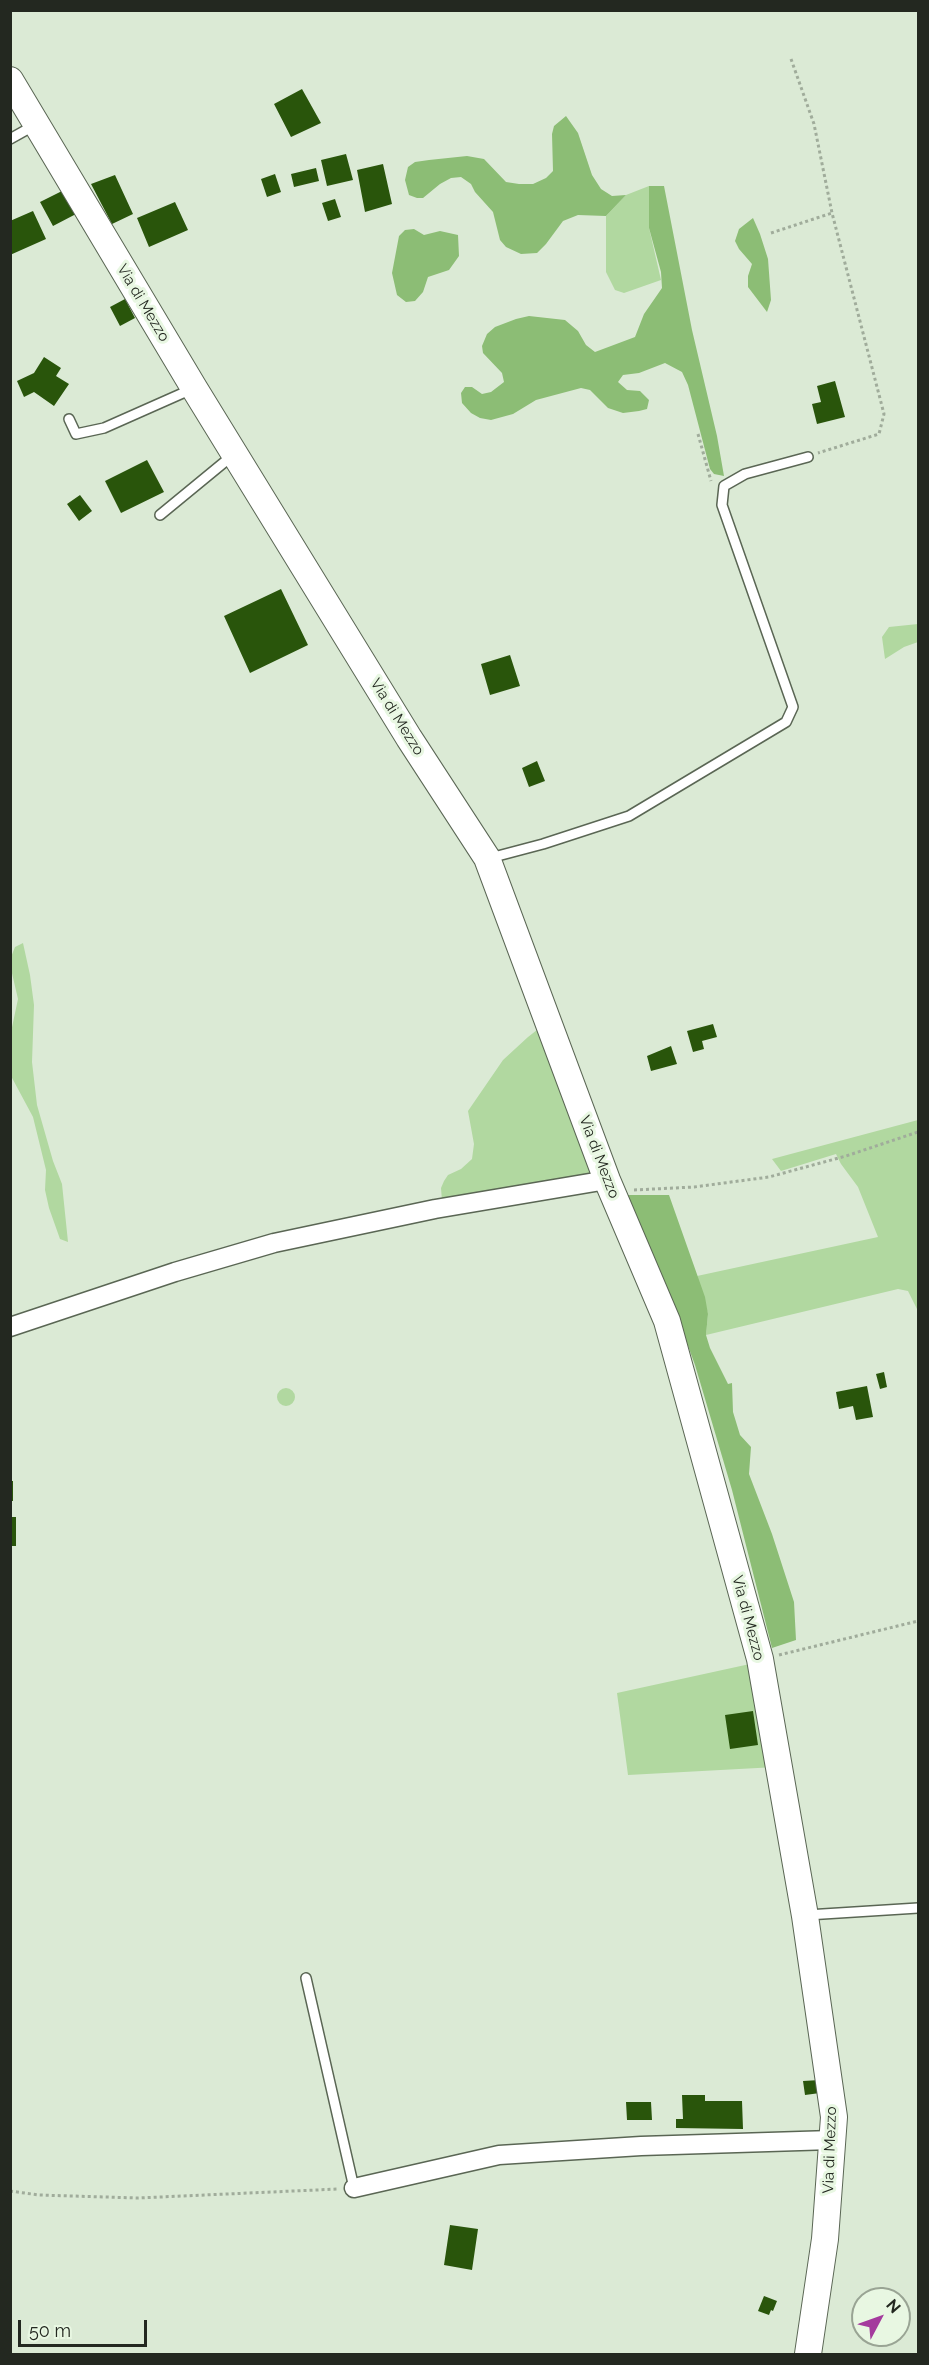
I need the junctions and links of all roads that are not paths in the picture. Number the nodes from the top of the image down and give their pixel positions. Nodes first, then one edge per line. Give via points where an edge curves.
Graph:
1 (10, 80) edge
2 (37, 123) junction
3 (10, 139) edge
4 (194, 388) junction
5 (69, 419) dead end
6 (235, 454) junction
7 (808, 457) road end
8 (160, 515) dead end
9 (487, 858) junction
10 (607, 1180) junction
11 (10, 1327) edge
12 (918, 1908) edge
13 (805, 1916) junction
14 (306, 1978) dead end
15 (832, 2140) junction
16 (354, 2188) joint
17 (808, 2355) edge

1 - 2 main road, Via di Mezzo
2 - 3 lane
2 - 4 main road, Via di Mezzo
4 - 5 lane via 104,428 76,434
4 - 6 main road, Via di Mezzo
6 - 8 lane
6 - 9 main road, Via di Mezzo
7 - 9 lane via 745,474 724,486 722,504 793,707 786,722 629,816
9 - 10 main road, Via di Mezzo
10 - 11 street via 435,1209 274,1243
10 - 13 main road, Via di Mezzo via 667,1321 760,1659
12 - 13 lane
13 - 15 main road, Via di Mezzo via 834,2116
14 - 16 lane
15 - 16 street via 499,2155
15 - 17 main road, Via di Mezzo via 825,2239

